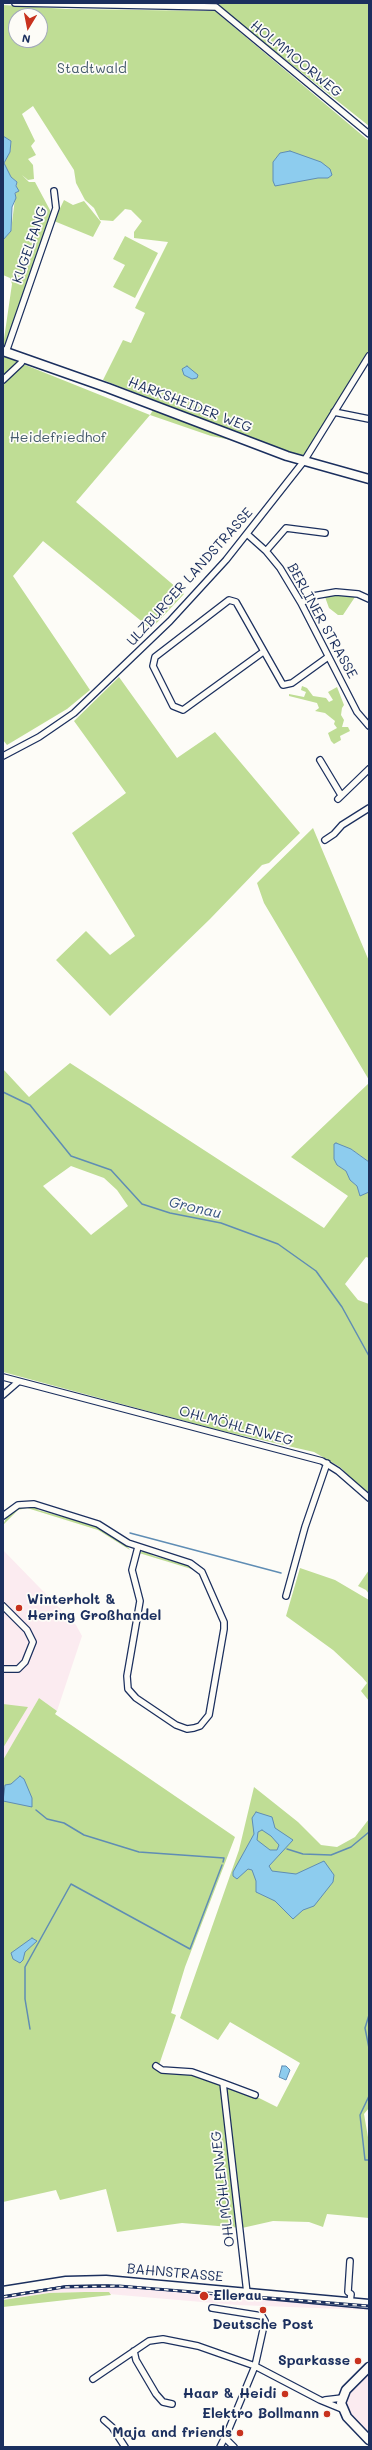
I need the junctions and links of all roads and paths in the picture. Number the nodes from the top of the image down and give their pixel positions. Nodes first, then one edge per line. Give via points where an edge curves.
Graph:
1 (15, 3) edge
2 (369, 134) edge
3 (54, 191) dead end
4 (4, 352) edge
5 (369, 356) edge
6 (24, 358) junction
7 (363, 367) junction
8 (369, 368) edge
9 (3, 380) edge
10 (334, 412) junction
11 (369, 419) edge
12 (304, 461) junction
13 (369, 479) edge
14 (325, 533) dead end
15 (247, 534) junction
16 (266, 550) junction
17 (369, 599) edge
18 (301, 603) junction
19 (262, 652) junction
20 (328, 657) junction
21 (369, 726) edge
22 (3, 756) edge
23 (320, 760) dead end
24 (369, 769) edge
25 (369, 808) edge
26 (325, 840) dead end
27 (3, 1377) edge
28 (18, 1382) junction
29 (3, 1395) edge
30 (327, 1463) junction
31 (369, 1498) edge
32 (3, 1516) edge
33 (138, 1547) junction
34 (286, 1596) dead end
35 (3, 1606) edge
36 (3, 1669) edge
37 (156, 2066) dead end
38 (223, 2083) junction
39 (255, 2095) dead end
40 (350, 2261) dead end
41 (3, 2291) edge
42 (247, 2293) junction
43 (350, 2302) junction
44 (369, 2304) edge
45 (212, 2308) dead end
46 (134, 2351) junction
47 (255, 2366) junction
48 (369, 2367) edge
49 (94, 2379) dead end
50 (342, 2398) junction
51 (320, 2400) junction
52 (172, 2404) dead end
53 (342, 2409) junction
54 (104, 2420) dead end
55 (225, 2438) junction
56 (369, 2440) edge
57 (124, 2447) edge
58 (220, 2447) edge
59 (234, 2447) edge

1 - 2 street, HOLMMOORWEG via 216,7
3 - 4 street, KUGELFANG via 56,208
4 - 6 main road, HARKSHEIDER WEG
5 - 7 street, ULZBURGER LANDSTRASSE
6 - 9 street
6 - 12 main road, HARKSHEIDER WEG
7 - 8 street
7 - 10 street, ULZBURGER LANDSTRASSE
10 - 11 street
10 - 12 street, ULZBURGER LANDSTRASSE
12 - 13 main road, HARKSHEIDER WEG
12 - 15 street, ULZBURGER LANDSTRASSE
14 - 16 street via 286,528
15 - 16 street, BERLINER STRASSE
15 - 22 street, ULZBURGER LANDSTRASSE via 170,621 74,713 39,737
16 - 18 street, BERLINER STRASSE
17 - 18 street via 358,594 336,592 313,596
18 - 20 street, BERLINER STRASSE
19 - 19 street via 236,602 229,600 155,656 153,666 174,706 183,710
19 - 20 street via 283,685 292,683
20 - 21 street, BERLINER STRASSE via 357,712
23 - 24 street via 339,797
25 - 26 street via 342,825
27 - 28 street, OHLMÖHLENWEG
28 - 29 street
28 - 30 street, OHLMÖHLENWEG
30 - 31 street
30 - 34 street via 305,1526
32 - 33 street via 18,1505 34,1504 98,1524
33 - 33 street via 197,1567 205,1577 224,1622 224,1635 209,1715 200,1726 194,1728 187,1729 176,1725 136,1698 128,1689 127,1676 140,1601 132,1570
35 - 36 street via 27,1630 33,1642 25,1662 18,1669
37 - 38 street via 162,2070 192,2072
38 - 39 street
38 - 42 street, OHLMÖHLENWEG
40 - 43 street
41 - 42 main road, BAHNSTRASSE via 66,2281 106,2280
42 - 43 main road, BAHNSTRASSE
43 - 44 main road, BAHNSTRASSE
45 - 47 street via 265,2319
46 - 47 street via 149,2341 163,2339 198,2346
46 - 49 street
46 - 52 street via 136,2360 156,2394 163,2402
47 - 51 street
47 - 55 street
48 - 50 main road via 348,2387
50 - 51 street
50 - 53 main road
51 - 53 street
53 - 56 main road
54 - 57 street via 112,2426
55 - 58 street
55 - 59 street via 232,2442

